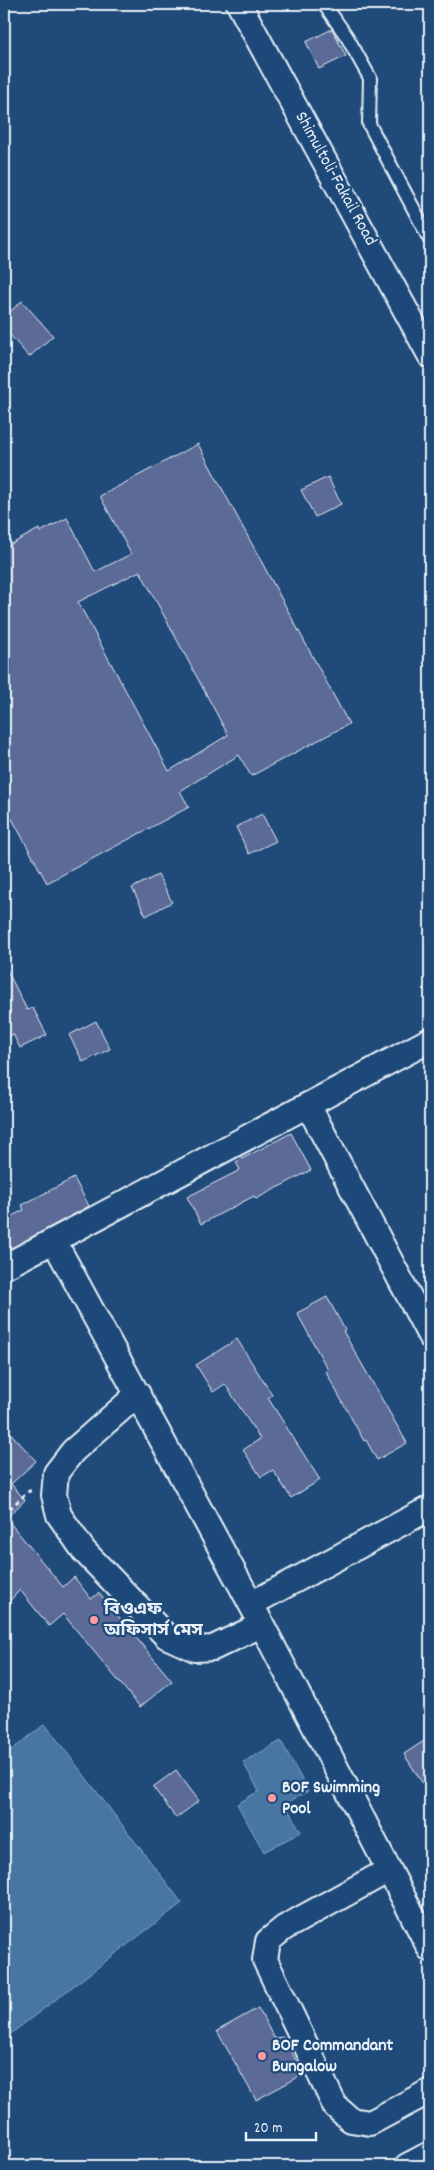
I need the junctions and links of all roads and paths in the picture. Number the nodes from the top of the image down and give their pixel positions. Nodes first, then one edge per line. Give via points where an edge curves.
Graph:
1 (239, 4) edge
2 (324, 4) edge
3 (430, 240) edge
4 (430, 355) edge
5 (430, 1040) edge
6 (308, 1105) junction
7 (54, 1241) junction
8 (4, 1267) edge
9 (430, 1336) edge
10 (138, 1394) junction
11 (54, 1495) junction
12 (430, 1508) edge
13 (4, 1514) edge
14 (251, 1604) junction
15 (261, 1625) junction
16 (389, 1870) junction
17 (430, 1949) edge
18 (430, 2091) edge
19 (430, 2154) edge
20 (408, 2166) edge

1 - 4 street, Shimultoli-Fakail Road
2 - 3 lane via 370,78 369,124
5 - 6 street
6 - 7 street
6 - 9 street
7 - 8 street
7 - 10 street
10 - 11 street via 73,1451 56,1473
10 - 14 street
11 - 13 path via 29,1491
11 - 15 street via 59,1515 84,1551 166,1636 195,1649 214,1648
12 - 14 street
14 - 15 street
15 - 16 street
16 - 17 street
16 - 18 street via 284,1928 268,1941 266,1960 335,2106 351,2120 370,2122
19 - 20 street

